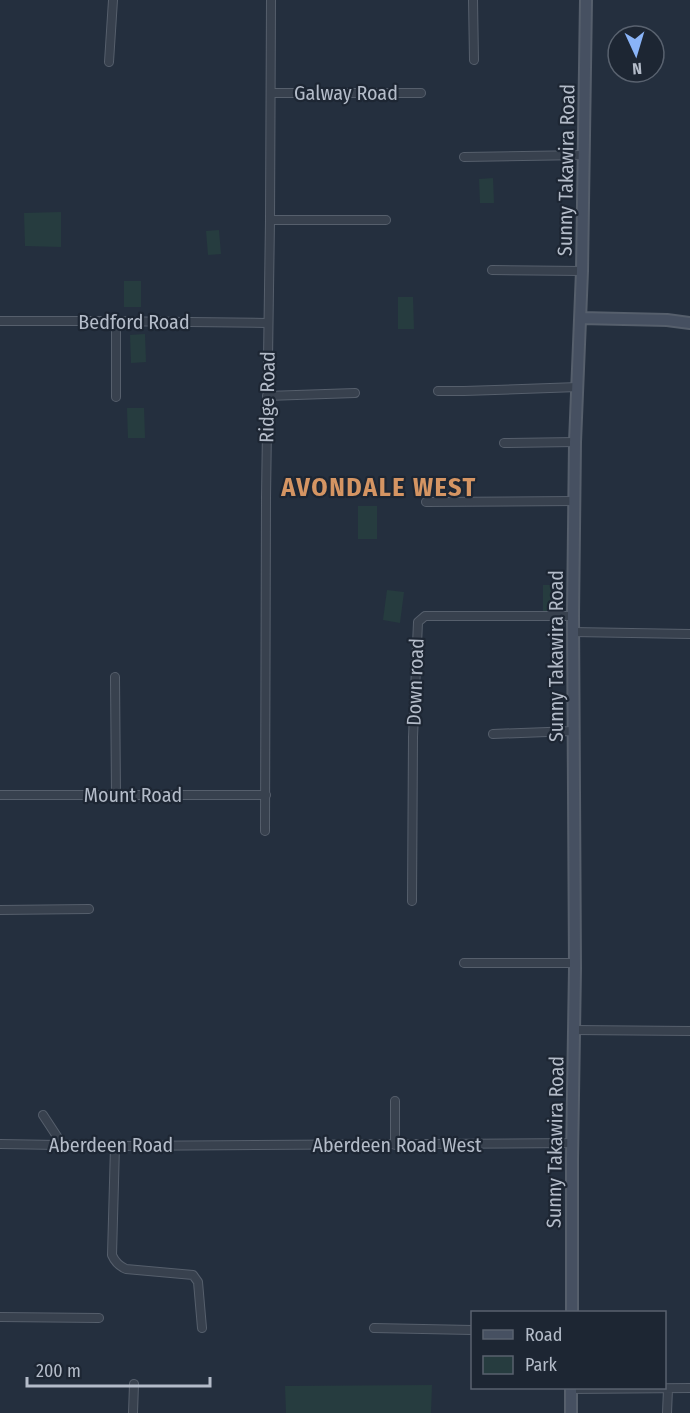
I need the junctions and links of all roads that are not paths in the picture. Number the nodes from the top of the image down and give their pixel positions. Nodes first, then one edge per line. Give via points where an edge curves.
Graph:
1 (113, 0) edge
2 (271, 0) edge
3 (473, 0) edge
4 (586, 0) edge
5 (474, 60) dead end
6 (109, 62) dead end
7 (271, 93) junction
8 (421, 93) dead end
9 (584, 155) junction
10 (464, 157) dead end
11 (270, 220) junction
12 (386, 220) dead end
13 (492, 270) dead end
14 (582, 271) junction
15 (581, 318) junction
16 (0, 321) edge
17 (116, 321) junction
18 (268, 323) junction
19 (690, 323) edge
20 (578, 387) junction
21 (438, 391) dead end
22 (355, 393) dead end
23 (267, 396) junction
24 (116, 397) dead end
25 (575, 442) junction
26 (504, 443) dead end
27 (575, 501) junction
28 (426, 502) dead end
29 (573, 616) junction
30 (573, 632) junction
31 (690, 634) edge
32 (115, 677) dead end
33 (574, 731) junction
34 (494, 734) dead end
35 (0, 795) edge
36 (116, 795) junction
37 (266, 795) junction
38 (265, 831) dead end
39 (412, 901) dead end
40 (89, 909) dead end
41 (0, 910) edge
42 (464, 963) dead end
43 (575, 963) junction
44 (574, 1030) junction
45 (690, 1031) edge
46 (395, 1101) dead end
47 (44, 1115) dead end
48 (572, 1143) junction
49 (0, 1144) edge
50 (62, 1144) junction
51 (222, 1145) joint
52 (395, 1145) junction
53 (115, 1146) junction
54 (572, 1311) edge
55 (0, 1317) edge
56 (99, 1318) dead end
57 (202, 1328) dead end
58 (374, 1328) dead end
59 (471, 1330) edge
60 (134, 1384) dead end
61 (690, 1388) edge
62 (571, 1389) edge
63 (668, 1389) joint
64 (134, 1413) edge
65 (571, 1413) edge
66 (668, 1413) edge

1 - 6 street
2 - 7 street, Ridge Road
3 - 5 street
4 - 9 main road, Sunny Takawira Road
7 - 8 street, Galway Road
7 - 11 street, Ridge Road
9 - 10 street
9 - 14 main road, Sunny Takawira Road
11 - 12 street
11 - 18 street, Ridge Road
13 - 14 street
14 - 15 main road, Sunny Takawira Road
15 - 19 main road
15 - 20 main road, Sunny Takawira Road
16 - 17 street, Bedford Road
17 - 18 street, Bedford Road
17 - 24 street
18 - 23 street, Ridge Road
20 - 21 street
20 - 25 main road, Sunny Takawira Road
22 - 23 street
23 - 37 street, Ridge Road
25 - 26 street
25 - 27 main road, Sunny Takawira Road
27 - 28 street
27 - 29 main road, Sunny Takawira Road
29 - 30 main road, Sunny Takawira Road
29 - 39 street, Down road via 425,616 418,622
30 - 31 street
30 - 33 main road, Sunny Takawira Road
32 - 36 street
33 - 34 street
33 - 43 main road, Sunny Takawira Road
35 - 36 street, Mount Road
36 - 37 street, Mount Road
37 - 38 street, Ridge Road
40 - 41 street
42 - 43 street
43 - 44 main road, Sunny Takawira Road
44 - 45 street
44 - 48 main road, Sunny Takawira Road
46 - 52 street
47 - 50 street
48 - 52 street, Aberdeen Road West
48 - 54 main road, Sunny Takawira Road
49 - 50 street, Aberdeen Road
50 - 53 street, Aberdeen Road
51 - 52 street, Aberdeen Road West
51 - 53 street, Aberdeen Road
53 - 57 street via 114,1260 126,1269 193,1275 198,1282
55 - 56 street
58 - 59 street
60 - 64 street
61 - 63 street
62 - 65 main road
63 - 66 street

